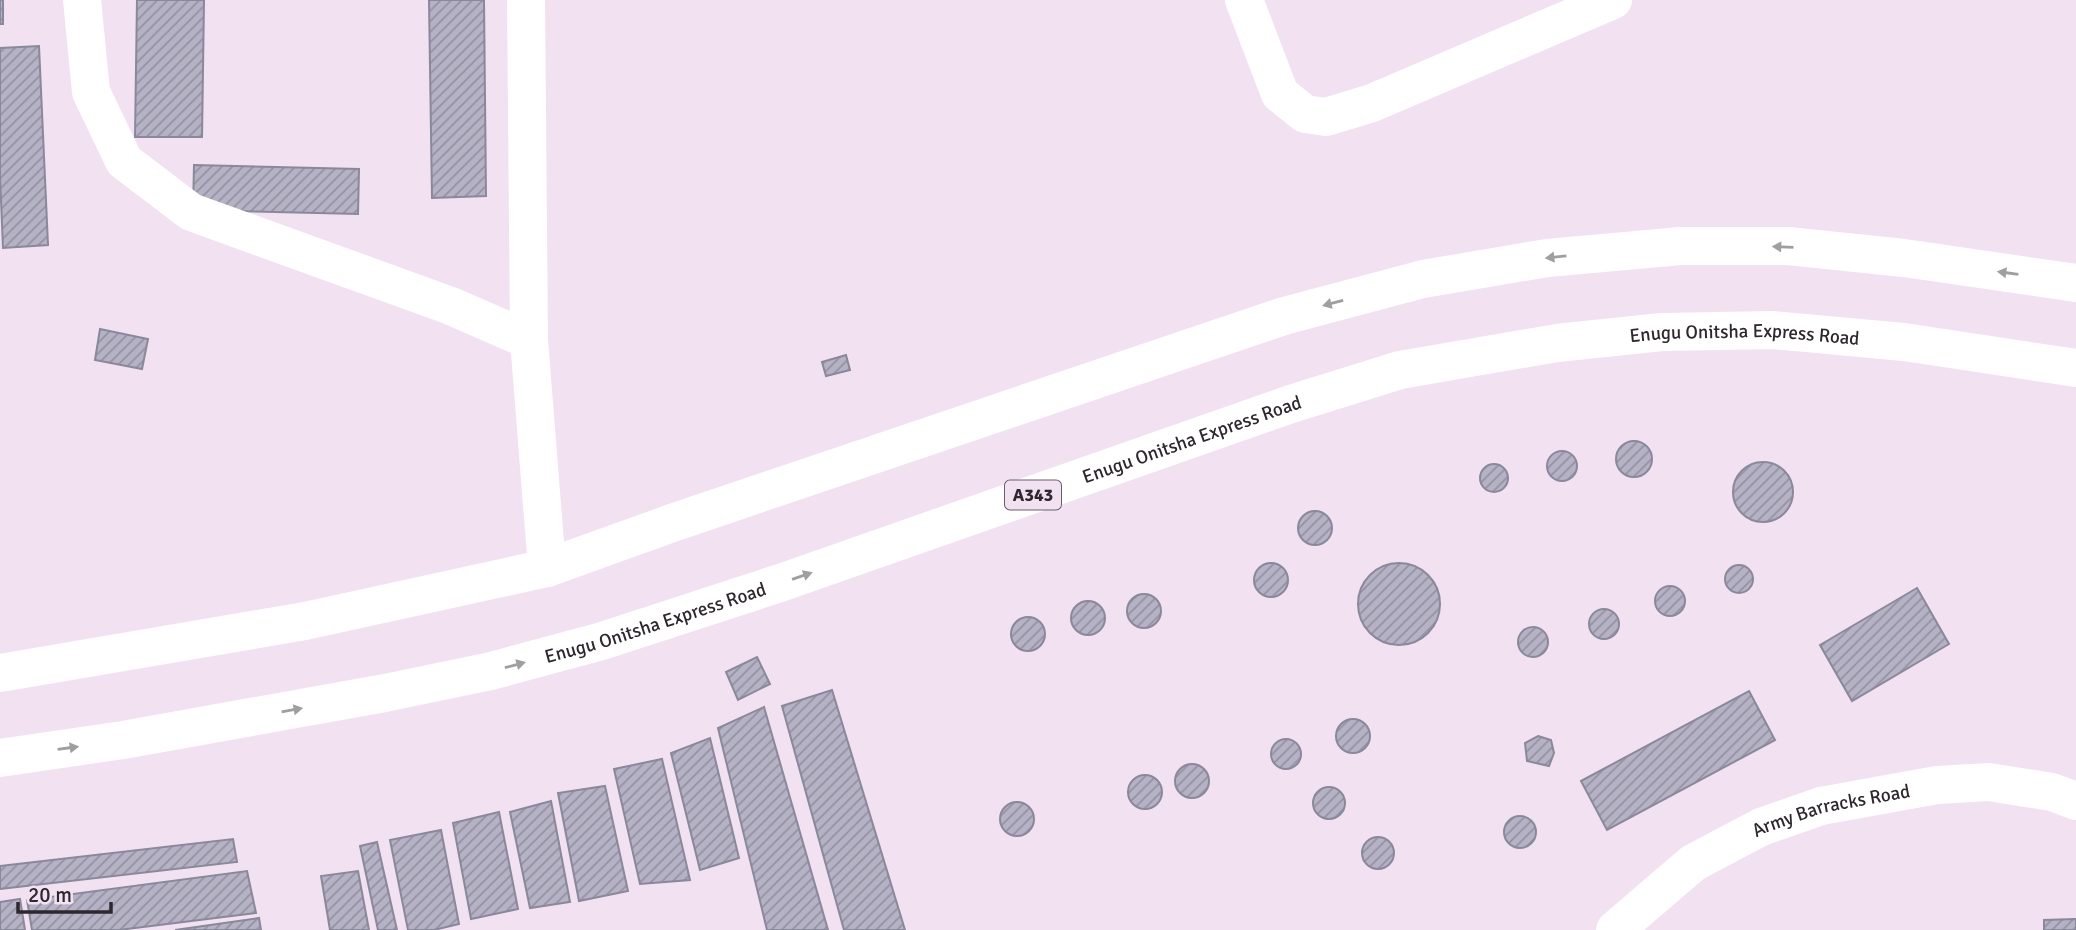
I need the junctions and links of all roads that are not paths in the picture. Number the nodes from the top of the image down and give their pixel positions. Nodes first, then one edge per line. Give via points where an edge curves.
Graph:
1 (82, 0) edge
2 (526, 0) edge
3 (1244, 0) edge
4 (1613, 0) edge
5 (2076, 283) edge
6 (529, 340) junction
7 (2076, 369) edge
8 (547, 568) junction
9 (0, 673) edge
10 (0, 758) edge
11 (2076, 801) edge
12 (1615, 930) edge

1 - 6 main road via 91,92 124,160 166,193 191,212 451,306
2 - 6 main road
3 - 4 main road via 1280,94 1305,114 1326,117 1372,103
5 -> 8 main road via 1788,246 1694,246 1547,258 1423,279 1284,316
6 - 8 main road
10 -> 7 main road, Enugu Onitsha Express Road / A343 via 385,693 602,641 1400,370 1557,343 1662,332 1772,330 1904,342
8 - 9 main road via 305,621
11 - 12 main road, Army Barracks Road via 2052,792 1989,782 1937,785 1821,806 1761,827 1693,863

